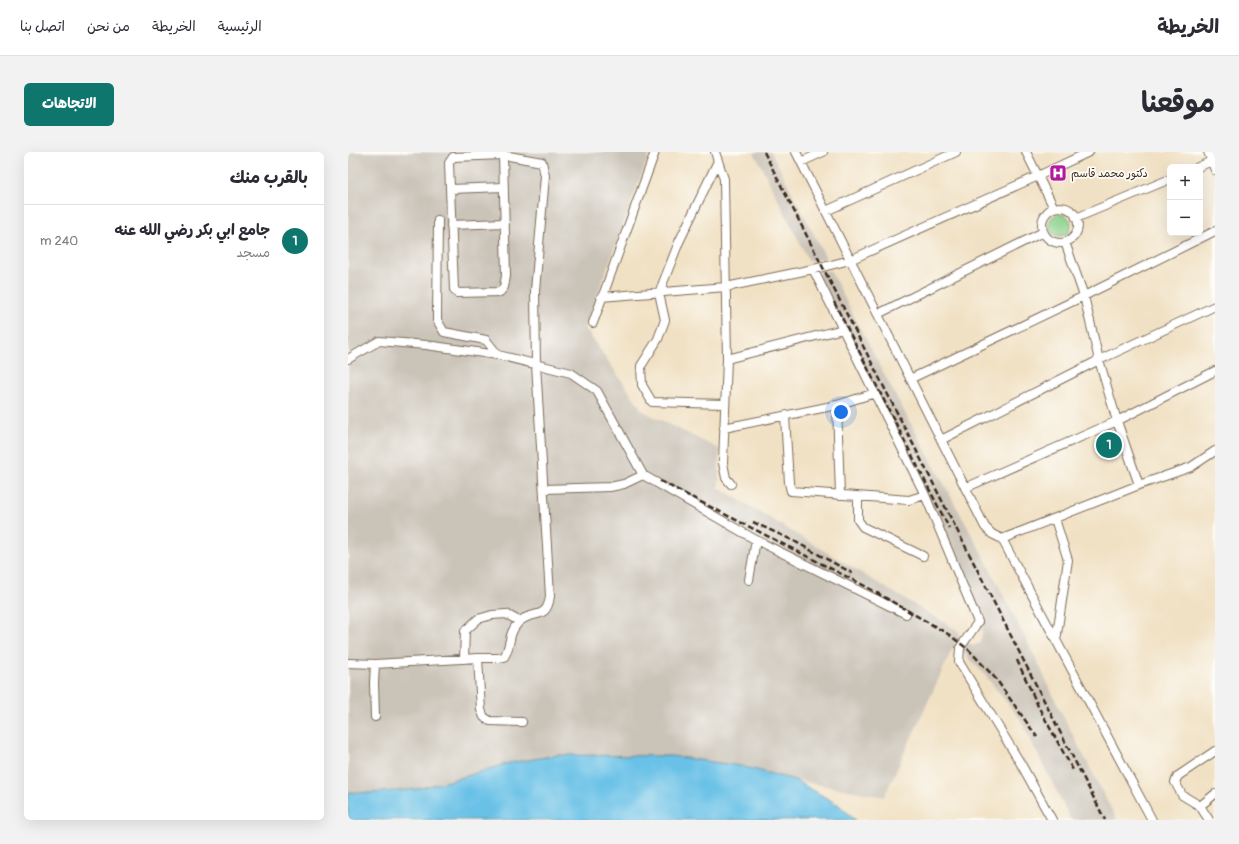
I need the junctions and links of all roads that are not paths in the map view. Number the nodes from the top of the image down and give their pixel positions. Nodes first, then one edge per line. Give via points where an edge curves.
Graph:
1 (655, 152) edge
2 (715, 152) edge
3 (796, 152) edge
4 (823, 152) edge
5 (956, 152) edge
6 (1026, 152) edge
7 (1089, 152) edge
8 (1208, 152) edge
9 (503, 154) edge
10 (718, 161) junction
11 (1212, 161) junction
12 (801, 162) junction
13 (1203, 165) edge
14 (1215, 170) edge
15 (1038, 176) junction
16 (1167, 180) edge
17 (504, 187) junction
18 (450, 189) junction
19 (1054, 208) junction
20 (826, 211) junction
21 (1076, 218) junction
22 (438, 220) dead end
23 (505, 223) junction
24 (451, 225) junction
25 (1215, 231) edge
26 (1043, 232) junction
27 (1065, 242) junction
28 (850, 260) junction
29 (813, 269) junction
30 (726, 287) junction
31 (659, 293) junction
32 (1084, 296) junction
33 (601, 297) junction
34 (1215, 306) edge
35 (878, 314) junction
36 (593, 323) dead end
37 (843, 330) junction
38 (498, 355) junction
39 (348, 359) edge
40 (727, 359) junction
41 (1099, 360) junction
42 (536, 364) junction
43 (1215, 371) edge
44 (910, 379) junction
45 (875, 393) junction
46 (725, 404) junction
47 (837, 405) junction
48 (785, 416) junction
49 (1116, 421) junction
50 (724, 428) junction
51 (942, 440) junction
52 (1215, 451) edge
53 (642, 475) junction
54 (731, 484) dead end
55 (1140, 485) junction
56 (965, 488) junction
57 (544, 489) junction
58 (840, 494) junction
59 (925, 495) junction
60 (858, 497) junction
61 (1055, 519) junction
62 (1002, 539) junction
63 (756, 540) junction
64 (923, 556) dead end
65 (749, 580) dead end
66 (906, 614) dead end
67 (519, 621) junction
68 (1056, 641) junction
69 (478, 658) junction
70 (464, 659) junction
71 (348, 663) edge
72 (375, 664) junction
73 (375, 716) dead end
74 (522, 722) dead end
75 (1215, 751) edge
76 (1215, 794) edge
77 (1200, 806) junction
78 (1052, 820) edge
79 (1152, 820) edge
80 (1209, 820) edge

1 - 33 street
2 - 10 street
3 - 12 street
4 - 12 street
5 - 20 street
6 - 15 street
7 - 15 street
8 - 11 street
9 - 17 street
9 - 18 street via 453,157 449,163
9 - 42 street via 542,162 545,176 536,291
10 - 30 street via 724,179
10 - 31 street via 679,242
11 - 13 street
11 - 14 street
12 - 20 street
15 - 19 street
15 - 28 street
16 - 21 street
17 - 18 street
17 - 23 street
18 - 24 street
19 - 21 street via 1069,210
19 - 26 street via 1048,211 1042,221
20 - 28 street
21 - 27 street via 1077,230 1071,240
22 - 38 street via 437,320 444,332 486,340
23 - 24 street
23 - 24 street via 506,276 500,292 456,293
25 - 32 street
26 - 27 street via 1050,240
26 - 35 street
27 - 32 street
28 - 29 street
28 - 35 street
29 - 30 street
29 - 37 street
30 - 31 street
30 - 40 street
31 - 33 street
31 - 46 street via 665,320 658,339 641,366 642,385 652,402
32 - 41 street
32 - 44 street
33 - 36 street
34 - 41 street
35 - 44 street
37 - 40 street
37 - 45 street
38 - 39 street via 426,344 379,341
38 - 42 street
40 - 46 street
41 - 49 street
41 - 51 street
42 - 53 street via 571,373 597,390
42 - 57 street
43 - 49 street
44 - 51 street
45 - 47 street
45 - 59 street
46 - 50 street
47 - 48 street
47 - 58 street
48 - 50 street
48 - 58 street via 790,489 793,492
49 - 55 street
49 - 56 street
50 - 54 street via 723,463 726,478
51 - 56 street
52 - 55 street via 1191,467
53 - 57 street via 624,484 610,487
53 - 63 street
55 - 61 street
56 - 62 street via 986,527
57 - 67 street via 549,605 545,611
58 - 60 street
59 - 60 street via 909,500
59 - 78 street via 978,622 960,648 959,662
60 - 64 street via 858,520 863,527
61 - 62 street
61 - 68 street via 1068,560
62 - 68 street
63 - 65 street
63 - 66 street
67 - 69 street via 511,632 504,657
67 - 70 street via 506,614 478,619 465,631
68 - 79 street
69 - 70 street
69 - 74 street via 481,710 484,717 490,721
70 - 72 street
71 - 72 street
72 - 73 street
75 - 77 street via 1178,776 1174,782 1182,794
76 - 77 street
77 - 80 street

